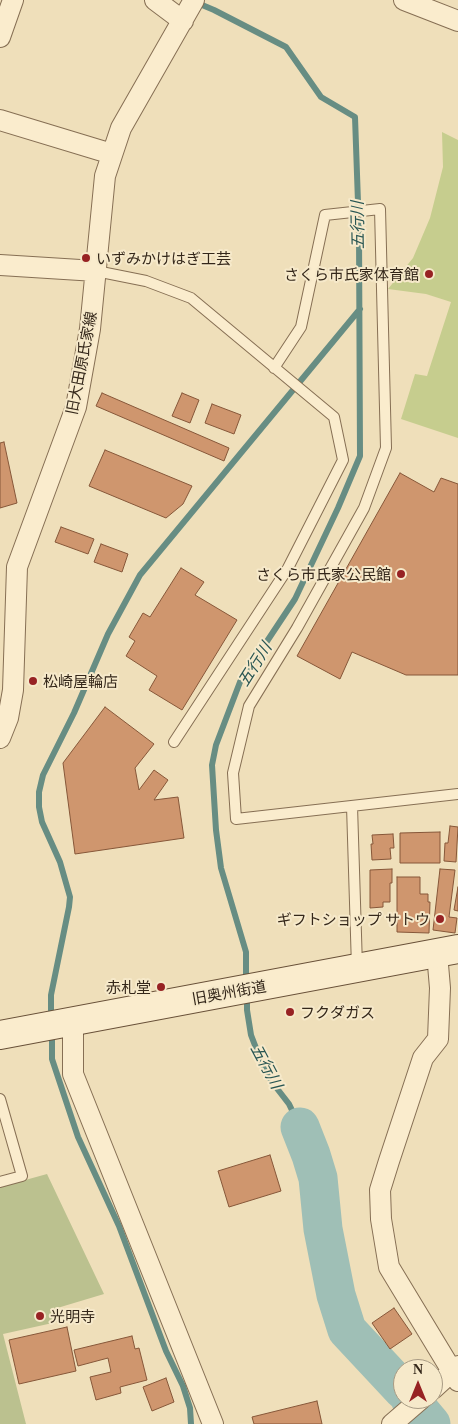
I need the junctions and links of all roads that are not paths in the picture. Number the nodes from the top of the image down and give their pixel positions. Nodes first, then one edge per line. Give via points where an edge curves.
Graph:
1 (14, 0) edge
2 (156, 0) edge
3 (194, 0) edge
4 (404, 0) edge
5 (182, 21) junction
6 (458, 21) edge
7 (0, 37) edge
8 (0, 120) edge
9 (112, 154) junction
10 (0, 265) edge
11 (96, 271) junction
12 (274, 368) junction
13 (9, 570) edge
14 (0, 738) edge
15 (174, 742) dead end
16 (458, 794) edge
17 (352, 806) junction
18 (448, 951) edge
19 (357, 968) junction
20 (73, 1021) junction
21 (0, 1033) edge
22 (0, 1099) edge
23 (0, 1182) edge
24 (456, 1373) edge
25 (443, 1382) edge
26 (409, 1409) edge
27 (399, 1418) edge
28 (213, 1424) edge

1 - 7 street
2 - 5 street
3 - 5 street, 旧大田原氏家線
4 - 6 street
5 - 9 street, 旧大田原氏家線 via 121,128
8 - 9 street
9 - 11 street, 旧大田原氏家線 via 105,176
10 - 11 street
11 - 12 lane via 146,281 191,298
11 - 13 street, 旧大田原氏家線 via 90,329 76,407
12 - 15 lane via 334,418 343,460 288,568
12 - 17 lane via 301,327 325,215 380,209 386,448 364,508 249,706 232,773 236,819
13 - 14 street, 旧大田原氏家線 via 13,690
16 - 17 lane
17 - 19 lane
18 - 19 street, 旧奥州街道
18 - 24 street via 440,988 438,1039 423,1058 380,1190 389,1267
19 - 20 street, 旧奥州街道
20 - 21 street, 旧奥州街道
20 - 28 street via 73,1074
22 - 23 lane via 22,1176
24 - 25 street
26 - 27 street

